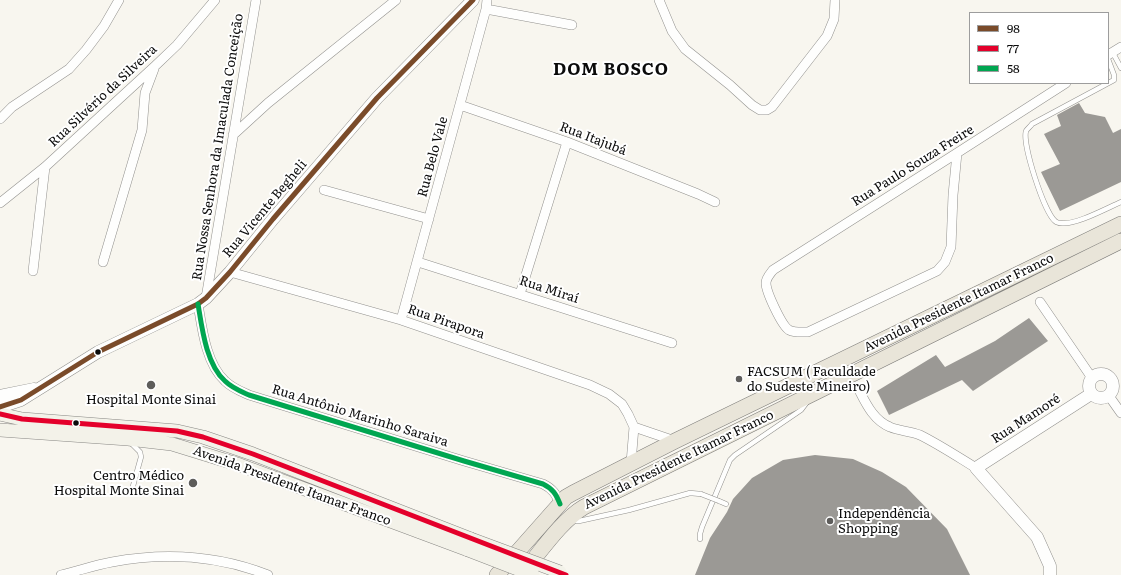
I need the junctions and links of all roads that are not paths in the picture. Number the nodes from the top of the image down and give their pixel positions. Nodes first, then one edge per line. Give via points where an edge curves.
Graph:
1 (120, 0) edge
2 (215, 0) edge
3 (256, 0) edge
4 (396, 0) edge
5 (473, 0) edge
6 (660, 0) edge
7 (835, 0) edge
8 (487, 5) edge
9 (572, 25) dead end
10 (1121, 47) edge
11 (1110, 55) edge
12 (154, 66) junction
13 (1121, 68) edge
14 (1109, 83) edge
15 (1064, 84) edge
16 (1106, 84) edge
17 (460, 105) junction
18 (0, 120) edge
19 (232, 135) junction
20 (567, 142) junction
21 (957, 154) junction
22 (45, 167) junction
23 (324, 190) dead end
24 (715, 202) dead end
25 (1121, 202) edge
26 (0, 203) edge
27 (0, 207) edge
28 (429, 219) junction
29 (1121, 224) edge
30 (1121, 241) edge
31 (103, 262) dead end
32 (418, 262) junction
33 (33, 271) dead end
34 (230, 272) junction
35 (520, 294) junction
36 (202, 301) junction
37 (1040, 302) dead end
38 (401, 320) junction
39 (672, 343) dead end
40 (1116, 376) edge
41 (1092, 378) junction
42 (41, 388) junction
43 (860, 392) dead end
44 (813, 393) junction
45 (1091, 394) junction
46 (0, 396) edge
47 (1109, 396) junction
48 (21, 400) junction
49 (0, 407) edge
50 (1121, 413) edge
51 (0, 414) edge
52 (22, 419) junction
53 (634, 427) junction
54 (0, 430) edge
55 (128, 439) junction
56 (676, 441) junction
57 (631, 463) junction
58 (976, 468) junction
59 (133, 486) dead end
60 (560, 504) junction
61 (726, 504) dead end
62 (566, 521) junction
63 (700, 539) dead end
64 (470, 544) junction
65 (563, 574) edge
66 (61, 575) edge
67 (268, 575) edge
68 (497, 575) edge
69 (521, 575) edge
70 (533, 575) edge
71 (1050, 575) edge

1 - 18 street via 70,69 12,107
2 - 12 street, Rua Silvério da Silveira via 177,45
3 - 19 street, Rua Nossa Senhora da Imaculada Conceição
4 - 19 street
5 - 34 street, Rua Vicente Begheli via 377,98
6 - 7 street via 672,31 685,49 752,105 760,110 768,110 827,36 834,19
8 - 9 street
8 - 17 street, Rua Belo Vale
10 - 11 street
11 - 13 lane
11 - 14 lane via 1114,80
12 - 22 street, Rua Silvério da Silveira
12 - 31 street via 145,93 142,130
15 - 21 street, Rua Paulo Souza Freire
16 - 25 lane via 1032,124 1026,131 1026,141 1040,193 1055,221 1074,222
17 - 20 street, Rua Itajubá
17 - 28 street, Rua Belo Vale
19 - 36 street, Rua Nossa Senhora da Imaculada Conceição
20 - 24 street, Rua Itajubá
20 - 35 street
21 - 21 street, Rua Paulo Souza Freire via 773,270 766,282 767,291 788,329 808,332 937,271 945,262 951,248
22 - 26 street, Rua Silvério da Silveira
22 - 33 street
23 - 28 street
26 - 27 street
28 - 32 street, Rua Belo Vale
29 - 56 main road, Avenida Presidente Itamar Franco
30 - 44 main road, Avenida Presidente Itamar Franco
32 - 35 street, Rua Miraí
32 - 38 street, Rua Belo Vale
34 - 36 street, Rua Vicente Begheli
34 - 38 street, Rua Pirapora
35 - 39 street, Rua Miraí
36 - 42 street, Rua Vicente Begheli via 98,352
36 - 60 street, Rua Antônio Marinho Saraiva via 211,362 224,381 236,389 264,400 543,484 556,494
37 - 41 street
38 - 53 street, Rua Pirapora via 590,385 622,404
40 - 41 street via 1097,374
40 - 47 street
41 - 45 street via 1089,384
42 - 46 street, Rua Vicente Begheli
42 - 48 street, Rua Vicente Begheli
43 - 58 street via 876,418 889,427 918,434
44 - 62 main road, Avenida Presidente Itamar Franco via 584,507
44 - 63 lane via 801,410 730,460 704,522
45 - 47 street via 1101,399
45 - 58 street, Rua Mamoré
47 - 50 street
48 - 49 street, Rua Vicente Begheli
48 - 52 street via 17,410
51 - 52 main road, Avenida Presidente Itamar Franco
52 - 64 main road, Avenida Presidente Itamar Franco via 177,431 203,437 260,457
53 - 56 street
53 - 57 street
54 - 55 main road, Avenida Presidente Itamar Franco
55 - 59 lane via 140,452 141,457
55 - 64 main road, Avenida Presidente Itamar Franco via 172,444 234,463
56 - 57 main road, Avenida Presidente Itamar Franco
57 - 60 main road, Avenida Presidente Itamar Franco via 566,497
58 - 71 street via 1037,537 1050,566
60 - 68 main road, Avenida Presidente Itamar Franco
61 - 62 lane, bridge via 701,494 690,493 586,520
62 - 69 main road, Avenida Presidente Itamar Franco
64 - 65 main road, Avenida Presidente Itamar Franco, bridge
64 - 70 main road, Avenida Presidente Itamar Franco, bridge
66 - 67 street via 110,562 174,556 213,559

